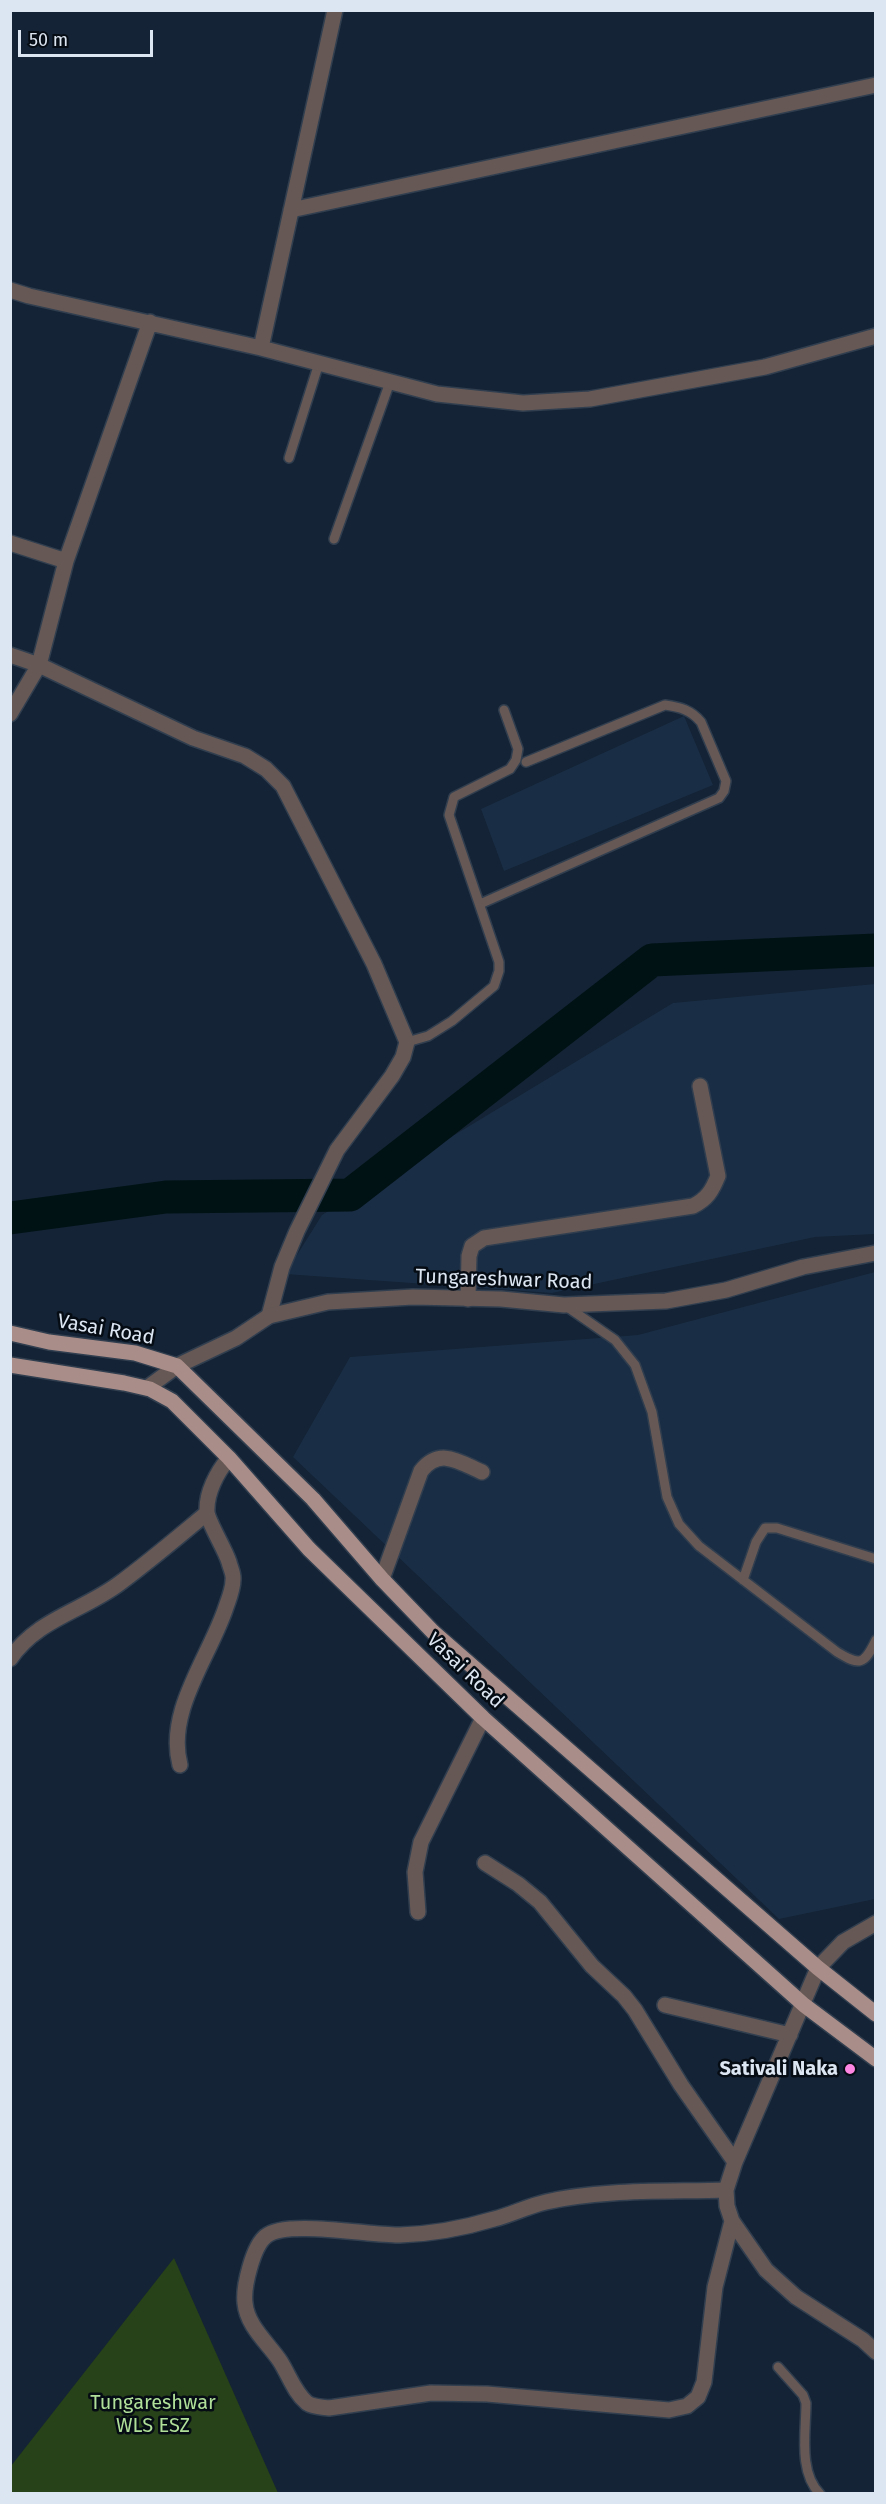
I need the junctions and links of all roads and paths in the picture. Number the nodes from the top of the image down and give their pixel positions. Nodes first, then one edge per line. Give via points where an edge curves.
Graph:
1 (334, 10) edge
2 (876, 85) edge
3 (291, 210) junction
4 (10, 290) edge
5 (150, 322) junction
6 (876, 336) edge
7 (261, 348) junction
8 (319, 363) junction
9 (390, 381) junction
10 (289, 458) dead end
11 (334, 539) dead end
12 (10, 543) edge
13 (66, 561) junction
14 (10, 655) edge
15 (39, 665) junction
16 (504, 711) dead end
17 (10, 714) edge
18 (526, 762) dead end
19 (480, 904) junction
20 (407, 1042) junction
21 (700, 1086) dead end
22 (876, 1253) edge
23 (468, 1299) junction
24 (564, 1305) junction
25 (269, 1316) junction
26 (10, 1334) edge
27 (10, 1365) edge
28 (177, 1366) junction
29 (147, 1388) junction
30 (230, 1458) junction
31 (482, 1472) dead end
32 (207, 1513) junction
33 (876, 1559) edge
34 (382, 1579) junction
35 (743, 1580) junction
36 (876, 1640) edge
37 (10, 1659) edge
38 (483, 1718) junction
39 (180, 1765) dead end
40 (485, 1863) dead end
41 (418, 1912) dead end
42 (876, 1923) edge
43 (818, 1968) junction
44 (665, 2005) dead end
45 (804, 2005) junction
46 (876, 2014) edge
47 (790, 2035) junction
48 (876, 2059) edge
49 (735, 2162) junction
50 (726, 2190) junction
51 (732, 2221) junction
52 (876, 2352) edge
53 (778, 2367) dead end
54 (820, 2493) edge

1 - 3 street
2 - 3 street
3 - 7 street
4 - 5 street
5 - 7 street
5 - 13 street
6 - 9 street via 765,367 590,399 524,403 437,394
7 - 8 street
8 - 9 street
8 - 10 lane
9 - 11 lane
12 - 13 street
13 - 15 street
14 - 15 street
15 - 17 street
15 - 20 street via 193,738 245,756 283,786 374,964
16 - 19 lane via 518,749 516,760 510,769 454,797 449,815
18 - 19 lane via 665,705 680,707 702,722 726,781 718,798
19 - 20 lane via 499,962 494,986 452,1021 428,1036
20 - 25 street via 392,1076 337,1150 297,1231
21 - 23 street via 717,1176 706,1200 693,1206 484,1238 472,1246 469,1256
22 - 24 street, Tungareshwar Road via 666,1301
23 - 24 street, Tungareshwar Road
23 - 25 street, Tungareshwar Road via 413,1297 328,1302
24 - 35 lane via 615,1340 635,1365 652,1412 667,1497 679,1524 699,1546
25 - 28 street, Tungareshwar Road via 236,1338
26 - 28 main road, Vasai Road via 135,1353
27 - 29 main road, Vasai Road
28 - 29 street, Tungareshwar Road
28 - 34 main road, Vasai Road via 313,1499
29 - 30 main road, Vasai Road via 172,1401
30 - 32 street via 212,1488
30 - 38 main road, Vasai Road via 309,1549
31 - 34 street via 448,1458 437,1457 428,1462 421,1471
32 - 37 street via 120,1584 36,1630
32 - 39 street via 225,1548 234,1578 216,1636 189,1693 178,1729 176,1749
33 - 35 lane via 777,1528 765,1528
34 - 43 main road, Vasai Road via 501,1693
35 - 36 lane via 852,1661 868,1657
38 - 41 street via 421,1842 415,1872
38 - 45 main road, Vasai Road
40 - 49 street via 540,1902 592,1966 624,1996
42 - 43 street via 843,1942
43 - 45 street
43 - 46 main road, Vasai Road
44 - 47 street
45 - 47 street
45 - 48 main road, Vasai Road
47 - 49 street
49 - 50 street
50 - 51 street
50 - 51 street via 582,2196 545,2202 494,2220 416,2234 275,2230 258,2246 244,2302 254,2325 297,2392 312,2405 329,2408 431,2393 669,2410 687,2406 698,2397 704,2382 715,2287
51 - 52 street via 766,2270 796,2297
53 - 54 lane via 806,2403 806,2462 809,2477

